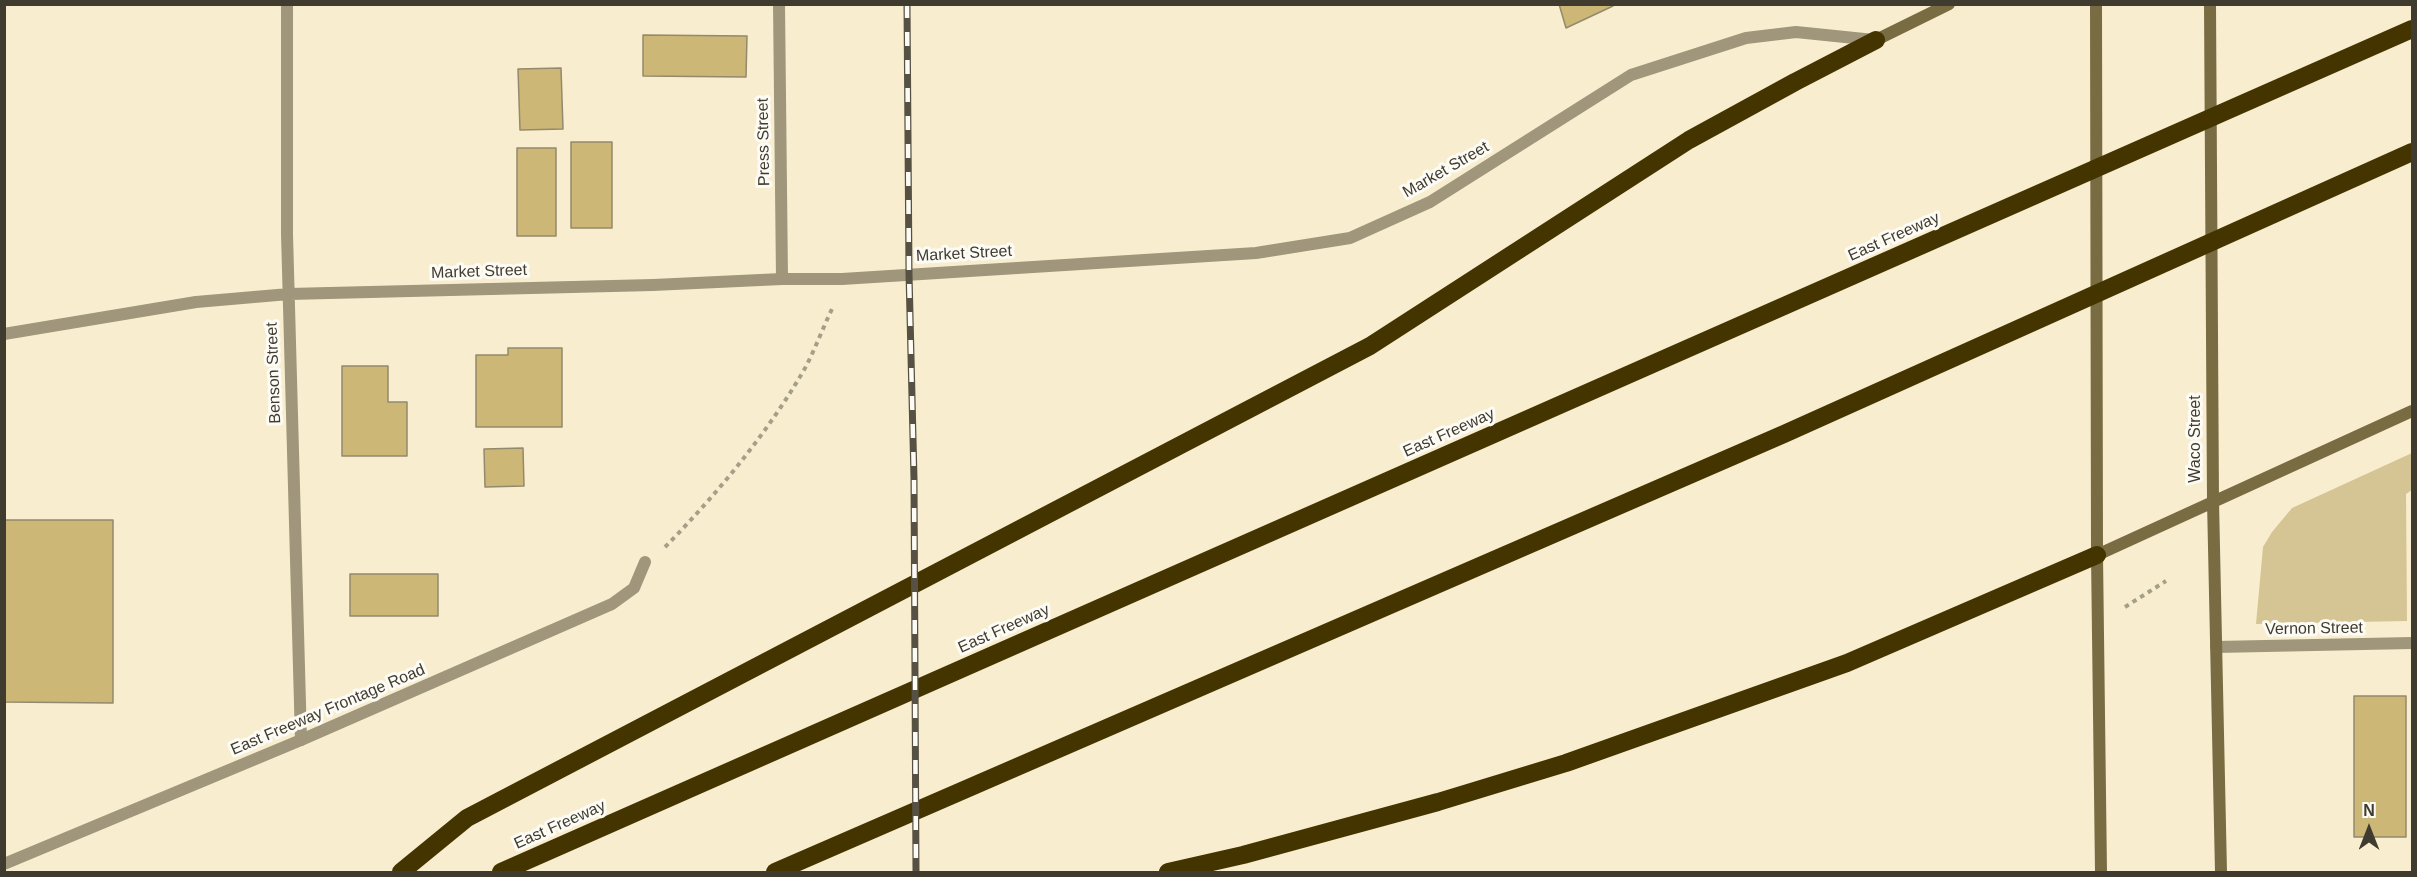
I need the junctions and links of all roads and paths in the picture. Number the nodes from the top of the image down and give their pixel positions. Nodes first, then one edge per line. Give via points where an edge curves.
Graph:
1 (287, 4) edge
2 (779, 4) edge
3 (1949, 4) edge
4 (2096, 4) edge
5 (2210, 4) edge
6 (2412, 29) edge
7 (1876, 40) junction
8 (2412, 152) edge
9 (782, 279) junction
10 (842, 279) junction
11 (289, 294) junction
12 (4, 334) edge
13 (2412, 411) edge
14 (2213, 501) junction
15 (2097, 555) junction
16 (645, 562) joint
17 (2166, 581) dead end
18 (2125, 607) dead end
19 (2412, 643) edge
20 (2216, 647) junction
21 (301, 740) junction
22 (4, 864) edge
23 (401, 873) edge
24 (501, 873) edge
25 (775, 873) edge
26 (1168, 873) edge
27 (2101, 873) edge
28 (2221, 873) edge

1 - 11 street, Benson Street
2 - 9 street, Press Street
3 - 7 main road
4 - 15 main road
5 - 14 main road, Waco Street
6 - 24 highway, East Freeway
7 - 10 street, Market Street via 1796,32 1746,38 1631,75 1430,202 1350,238 1256,253
7 - 23 highway via 1689,140 1370,346 467,818
8 - 25 highway via 1784,434
9 - 10 street, Market Street
9 - 11 street, Market Street
10 - 16 path via 805,368 765,431 718,492 665,547
11 - 12 street, Market Street via 196,302
11 - 21 street, Benson Street
13 - 14 main road
14 - 15 main road
14 - 20 main road, Waco Street
15 - 26 highway via 1847,663 1566,763 1438,802
15 - 27 main road
16 - 21 street, East Freeway Frontage Road via 634,588 612,604
17 - 18 path
19 - 20 street, Vernon Street
20 - 28 main road, Waco Street
21 - 22 street, East Freeway Frontage Road

